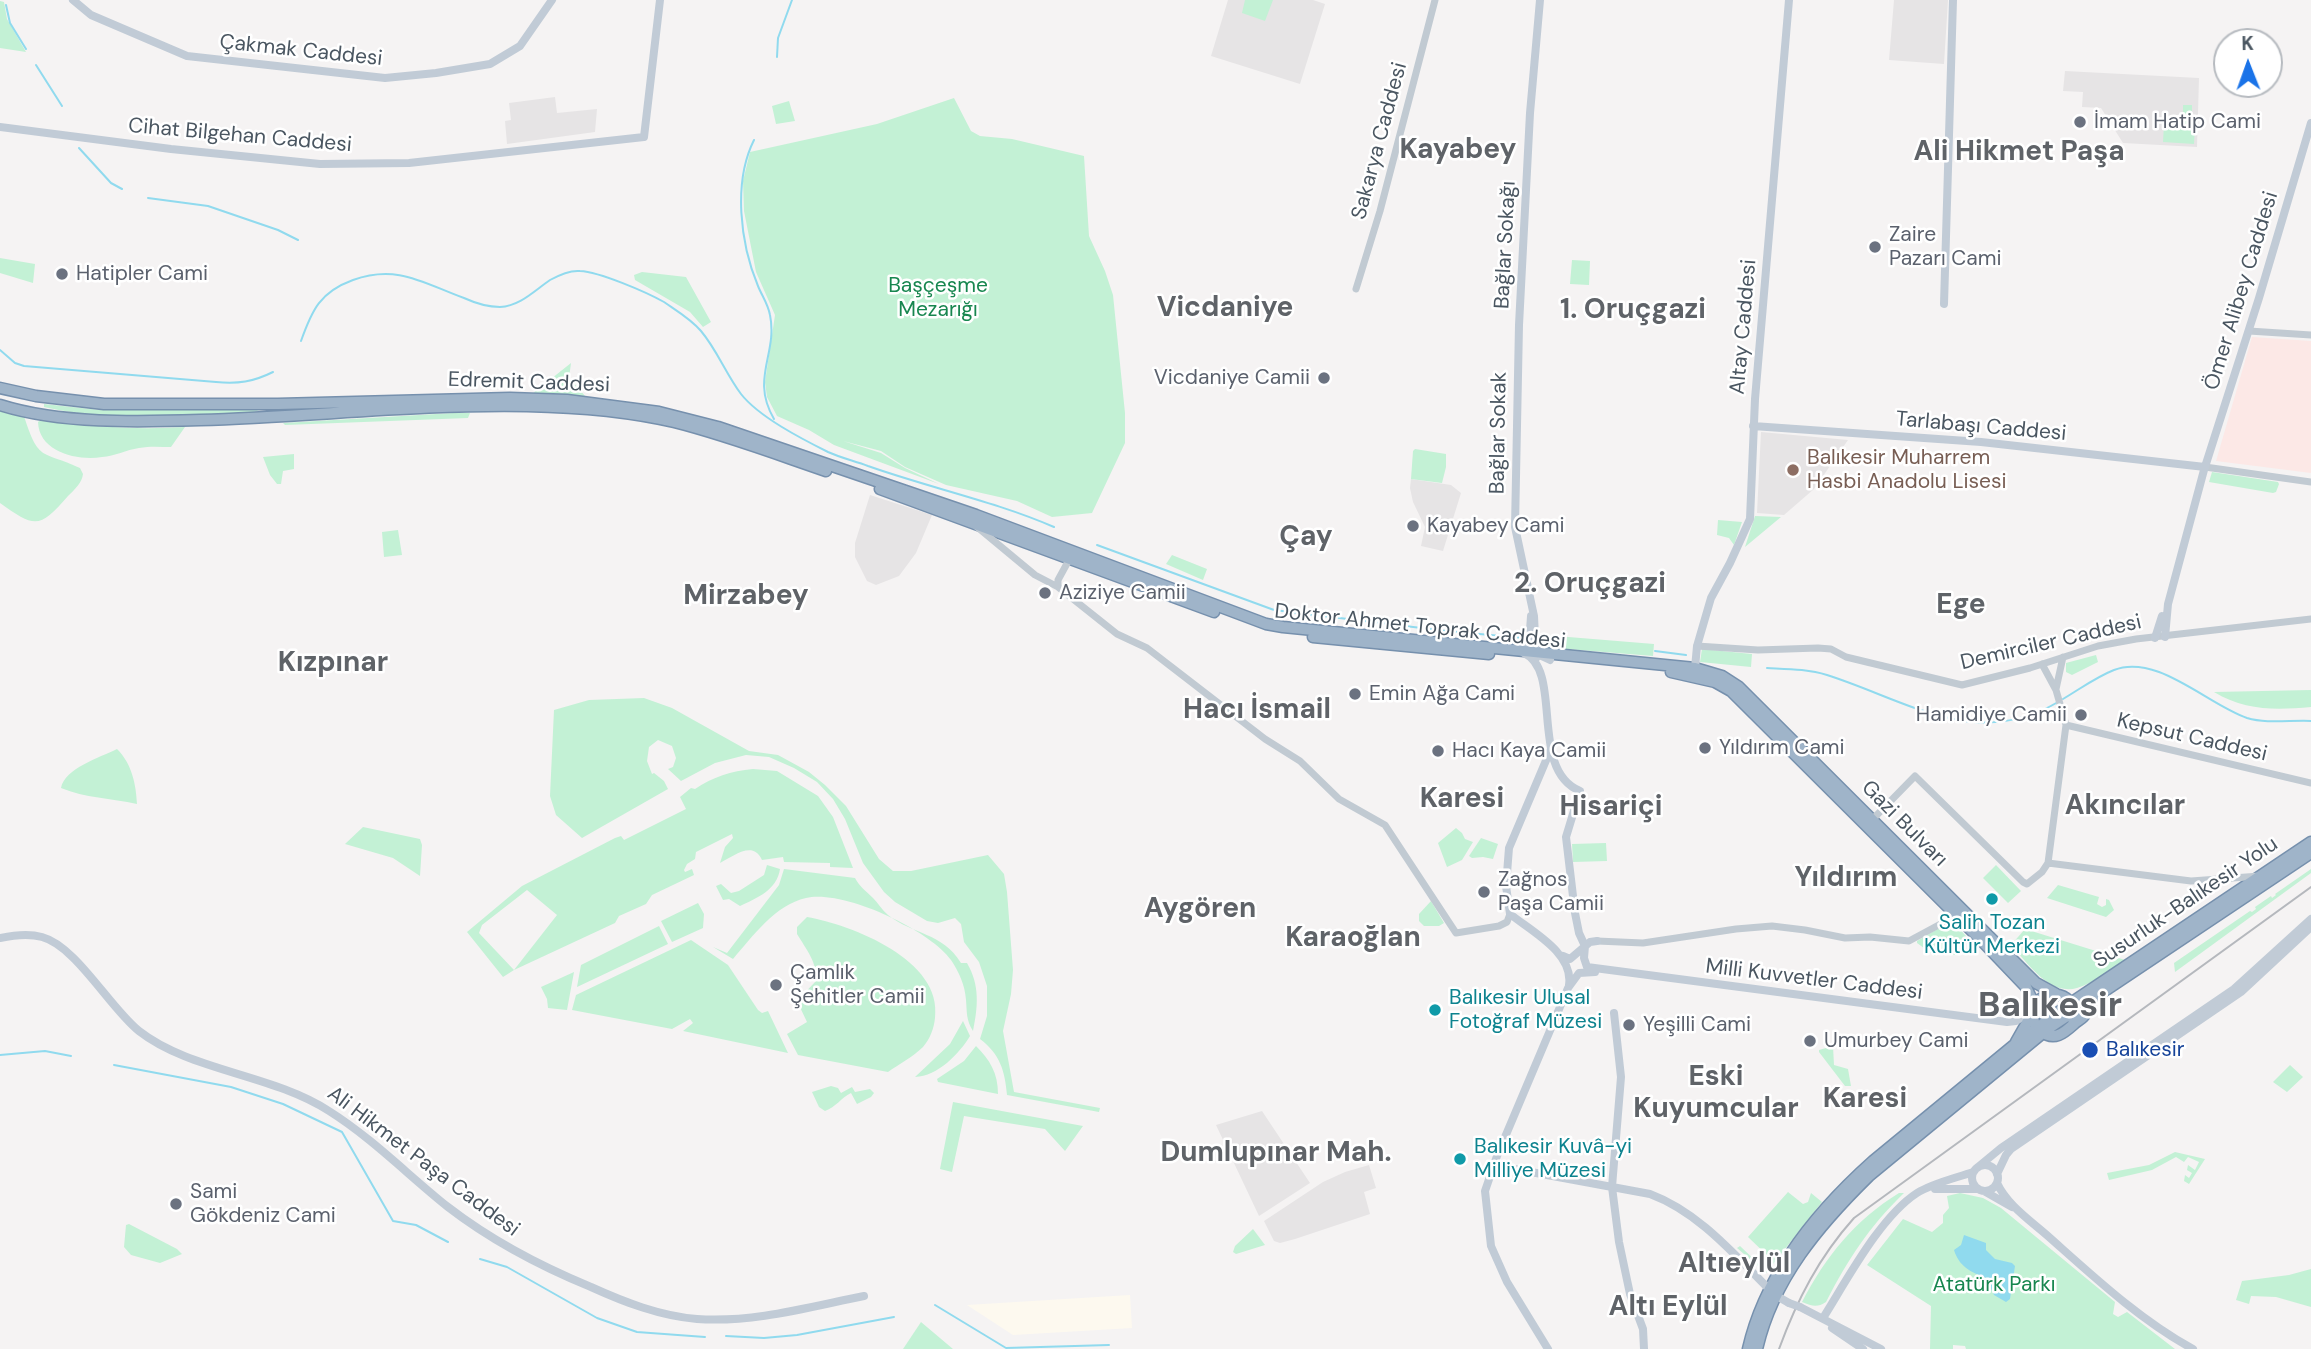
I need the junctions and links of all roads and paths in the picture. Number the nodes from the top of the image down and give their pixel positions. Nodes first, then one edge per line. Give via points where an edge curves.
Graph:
1 (73, 0) edge
2 (552, 0) edge
3 (660, 0) edge
4 (1435, 0) edge
5 (1540, 0) edge
6 (1789, 0) edge
7 (1953, 0) edge
8 (2311, 124) edge
9 (0, 127) edge
10 (1356, 289) dead end
11 (1944, 304) dead end
12 (1519, 325) joint
13 (2249, 331) junction
14 (2311, 335) edge
15 (0, 388) edge
16 (330, 403) junction
17 (0, 405) edge
18 (251, 419) junction
19 (1753, 426) junction
20 (2205, 467) junction
21 (2311, 482) edge
22 (971, 521) junction
23 (1078, 551) junction
24 (1058, 587) junction
25 (2168, 604) junction
26 (2311, 619) edge
27 (2165, 637) junction
28 (2155, 638) junction
29 (1697, 646) junction
30 (1534, 655) junction
31 (2063, 657) junction
32 (2042, 664) junction
33 (1695, 672) junction
34 (2056, 690) junction
35 (2066, 725) junction
36 (1550, 751) junction
37 (2311, 783) edge
38 (1872, 820) junction
39 (2311, 842) edge
40 (2311, 853) edge
41 (2048, 863) junction
42 (2260, 876) junction
43 (1510, 914) junction
44 (2311, 919) edge
45 (1962, 920) junction
46 (2311, 928) edge
47 (0, 937) edge
48 (1597, 941) joint
49 (1585, 946) junction
50 (1563, 956) junction
51 (2123, 966) junction
52 (1628, 974) junction
53 (1568, 988) junction
54 (2052, 992) junction
55 (2094, 996) junction
56 (2074, 1007) junction
57 (2034, 1008) junction
58 (1614, 1013) dead end
59 (2073, 1024) junction
60 (2047, 1031) junction
61 (2016, 1050) junction
62 (1493, 1165) junction
63 (1976, 1170) junction
64 (1997, 1178) junction
65 (1612, 1187) junction
66 (1981, 1190) junction
67 (1919, 1192) junction
68 (2020, 1212) junction
69 (1772, 1292) junction
70 (864, 1296) dead end
71 (1823, 1318) junction
72 (1548, 1349) edge
73 (1644, 1349) edge
74 (1748, 1349) edge
75 (1757, 1349) edge
76 (1863, 1349) edge
77 (1881, 1349) edge
78 (2193, 1349) edge

1 - 2 main road, Çakmak Caddesi via 90,15 187,56 385,78 490,64 520,46
3 - 9 main road, Cihat Bilgehan Caddesi via 644,137 409,163 320,164
4 - 10 street, Sakarya Caddesi
5 - 12 main road, Bağlar Sokağı
6 - 19 main road, Altay Caddesi
7 - 11 main road
8 - 13 main road, Ömer Alibey Caddesi
12 - 30 main road, Bağlar Sokak via 1515,527 1532,606
13 - 14 street
13 - 20 main road, Ömer Alibey Caddesi
15 - 16 highway, Edremit Caddesi via 104,404
16 - 18 highway via 262,411
16 - 23 highway, Edremit Caddesi via 533,399 659,411 718,427
17 - 18 highway, Edremit Caddesi via 112,421
18 - 22 highway, Edremit Caddesi via 528,406 645,416 727,438
19 - 20 main road, Tarlabaşı Caddesi via 1981,442
19 - 29 main road, Altay Caddesi via 1750,519 1711,598
20 - 21 street
20 - 25 main road, Ömer Alibey Caddesi
22 - 23 highway, Edremit Caddesi
22 - 24 street via 1035,575
23 - 24 street
23 - 30 highway, Doktor Ahmet Toprak Caddesi via 1278,626
23 - 30 highway, Doktor Ahmet Toprak Caddesi via 1261,629
24 - 43 street via 1305,766 1339,799 1385,825 1456,933 1499,926
25 - 27 main road
25 - 28 main road
26 - 27 street, Demirciler Caddesi
27 - 28 street, Demirciler Caddesi
28 - 31 street, Demirciler Caddesi via 2098,646
29 - 32 street, Demirciler Caddesi via 1831,649 1846,657 1962,685
29 - 33 main road, Altay Caddesi
30 - 33 highway, Doktor Ahmet Toprak Caddesi
30 - 33 highway, Doktor Ahmet Toprak Caddesi
30 - 36 main road via 1546,699
31 - 32 street, Demirciler Caddesi
31 - 34 street
32 - 34 street
33 - 38 highway, Gazi Bulvarı via 1722,676 1738,687
33 - 45 highway, Gazi Bulvarı via 1731,691
34 - 35 street
35 - 37 street, Kepsut Caddesi
35 - 41 street
36 - 43 main road via 1509,848 1506,886
36 - 49 main road via 1562,778 1580,791 1566,837 1579,933
38 - 41 street via 1915,776 2027,884
38 - 54 highway, Gazi Bulvarı via 2036,983
39 - 42 highway, Susurluk-Balıkesir Yolu
40 - 55 highway, Susurluk-Balıkesir Yolu
41 - 42 street via 2192,881
42 - 51 highway, Susurluk-Balıkesir Yolu
43 - 50 main road
44 - 63 main road via 2234,989 2001,1148
45 - 48 street via 1948,920 1909,941 1845,938 1772,926 1643,943
45 - 57 highway, Gazi Bulvarı via 2026,987
46 - 64 main road via 2241,992 2011,1149
47 - 70 main road, Ali Hikmet Paşa Caddesi via 33,935 53,941 118,1012 164,1047 305,1097 492,1238 622,1301 717,1320 780,1314
48 - 49 main road
49 - 50 main road via 1570,959
49 - 52 main road, Milli Kuvvetler Caddesi via 1587,967
50 - 53 main road via 1569,969
51 - 54 highway via 2079,991
51 - 56 highway, Susurluk-Balıkesir Yolu
52 - 53 main road via 1581,972
52 - 57 main road, Milli Kuvvetler Caddesi via 2007,1023
53 - 62 main road
54 - 56 highway, Gazi Bulvarı
54 - 57 highway
55 - 56 highway, Susurluk-Balıkesir Yolu
55 - 59 highway via 2085,1015
56 - 59 highway
56 - 60 highway, Susurluk-Balıkesir Yolu
57 - 60 highway via 2033,1017
57 - 61 highway
58 - 65 main road via 1621,1077
59 - 60 highway via 2069,1030
60 - 61 highway, Susurluk-Balıkesir Yolu
60 - 61 highway
61 - 69 highway via 1856,1176 1796,1245
62 - 65 main road
62 - 72 main road via 1485,1191 1491,1245 1507,1282
63 - 64 main road via 1989,1166
63 - 66 main road via 1973,1183
63 - 67 main road
64 - 66 main road via 1993,1188
64 - 68 main road via 2004,1195
65 - 69 main road via 1650,1194 1676,1205
65 - 73 main road
66 - 67 main road
66 - 68 main road
67 - 71 main road via 1876,1236
68 - 78 main road via 2134,1309
69 - 71 main road, bridge
69 - 74 highway
69 - 75 highway
71 - 76 main road
71 - 77 main road

